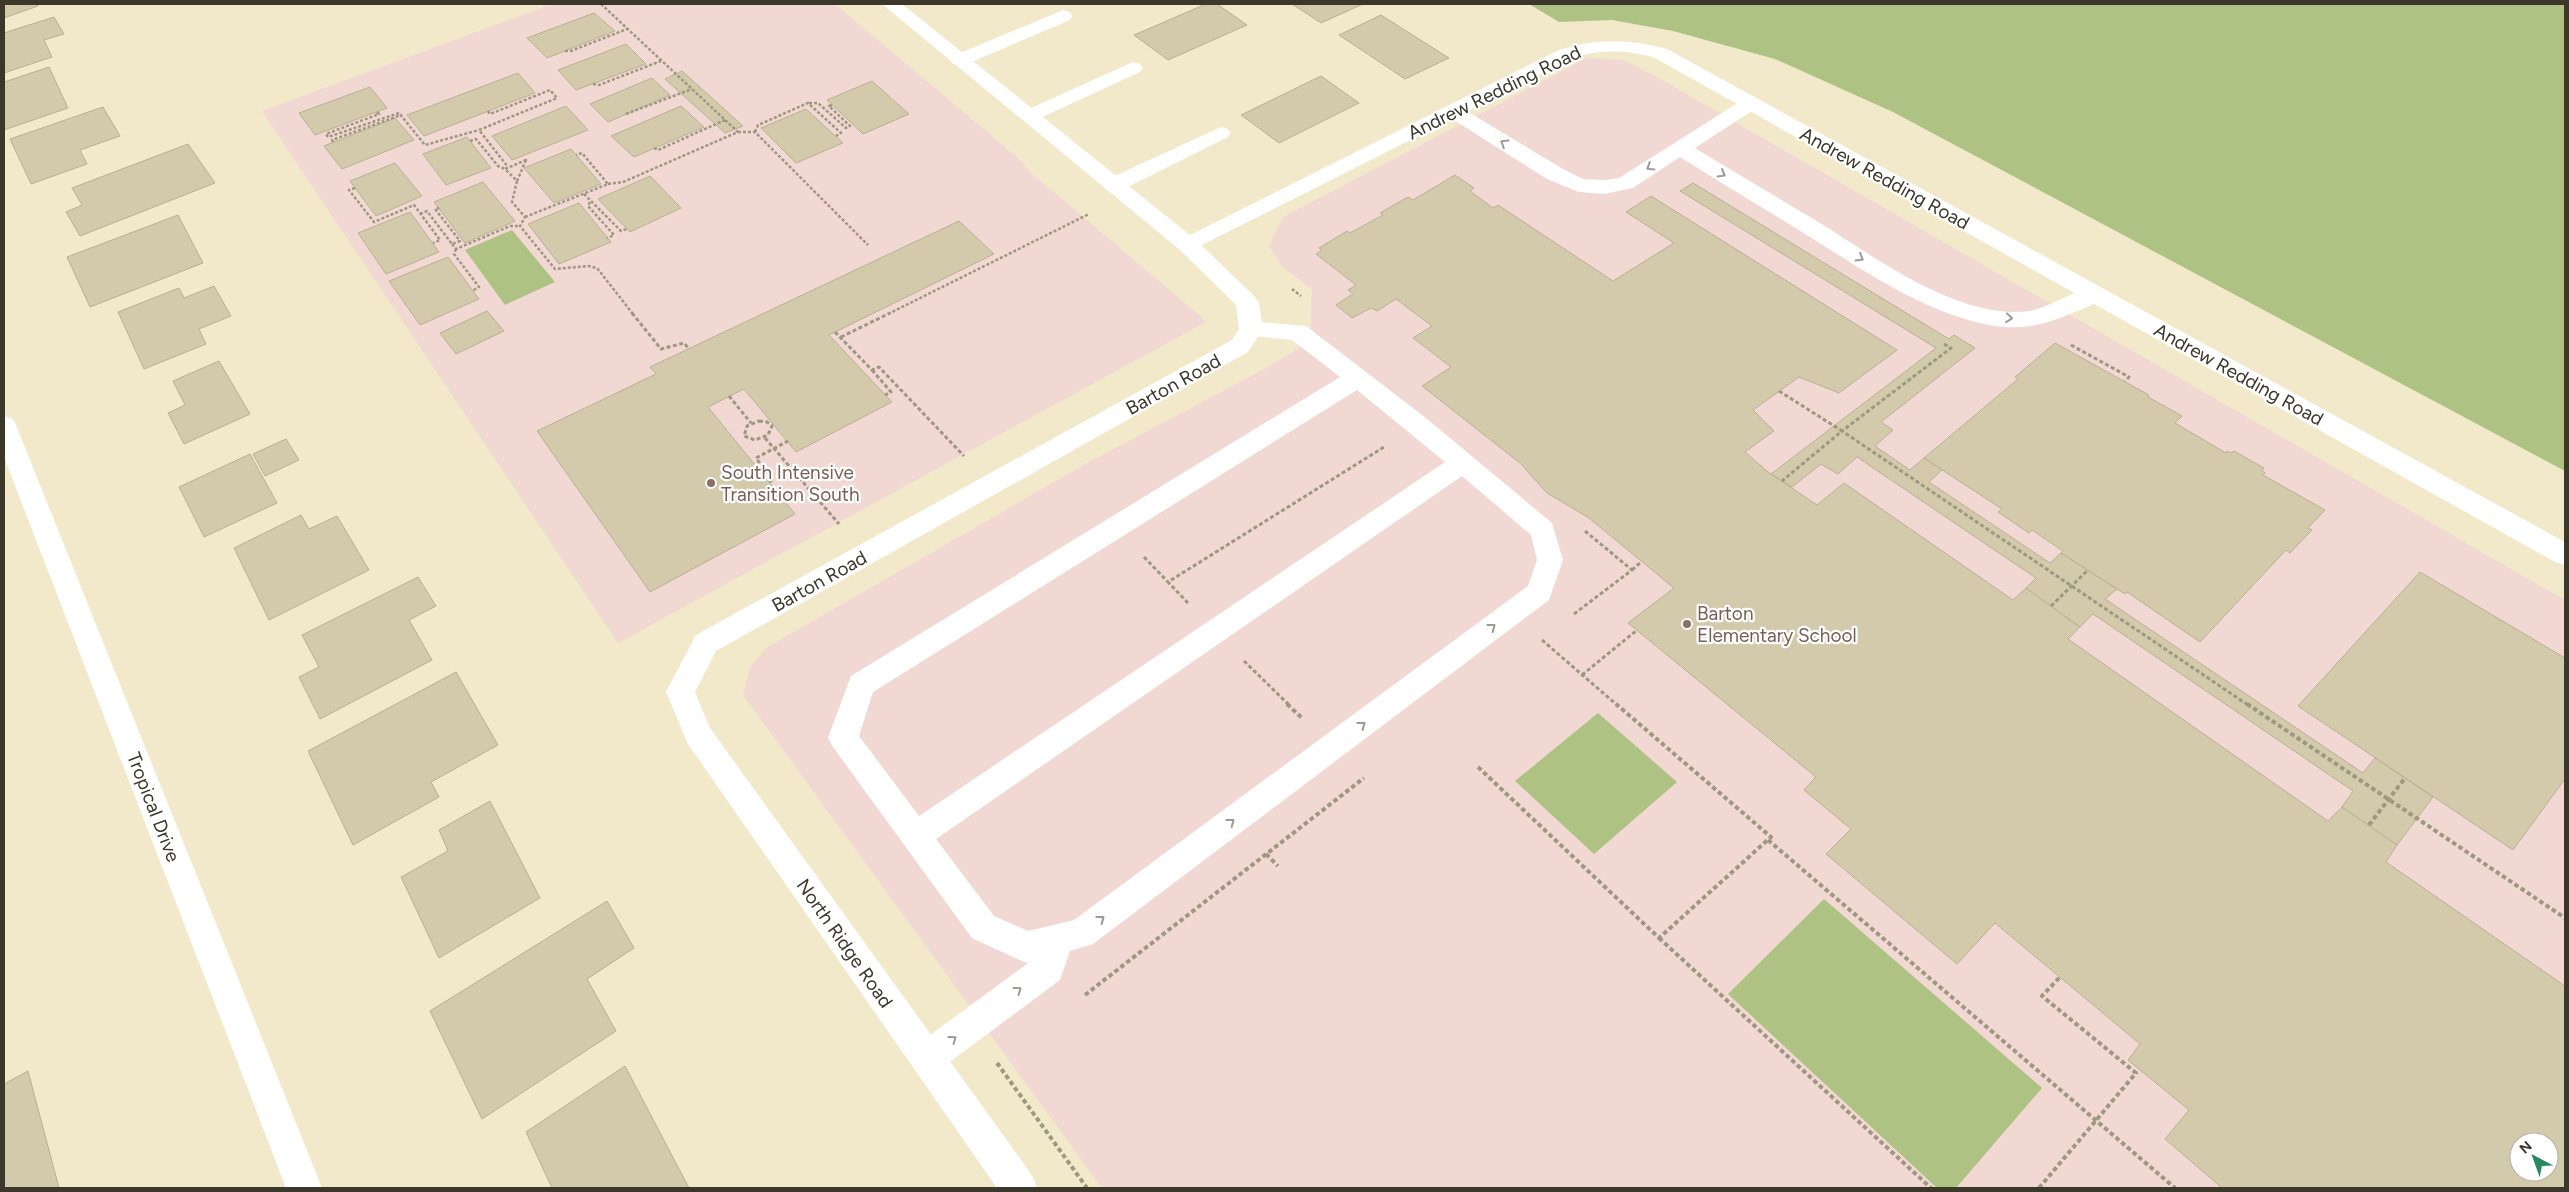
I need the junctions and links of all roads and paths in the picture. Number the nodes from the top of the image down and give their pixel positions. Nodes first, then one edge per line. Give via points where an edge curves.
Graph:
1 (600, 4) edge
2 (891, 4) edge
3 (1063, 16) dead end
4 (627, 29) junction
5 (565, 51) dead end
6 (661, 60) junction
7 (960, 60) junction
8 (1133, 68) dead end
9 (593, 84) dead end
10 (692, 89) junction
11 (808, 103) junction
12 (1751, 103) junction
13 (832, 105) dead end
14 (488, 111) dead end
15 (1453, 111) junction
16 (377, 112) dead end
17 (626, 114) dead end
18 (401, 115) junction
19 (1029, 116) junction
20 (725, 120) junction
21 (479, 130) junction
22 (738, 132) junction
23 (755, 132) junction
24 (1221, 133) dead end
25 (836, 136) dead end
26 (470, 141) dead end
27 (333, 142) dead end
28 (654, 148) dead end
29 (1680, 148) junction
30 (576, 155) dead end
31 (507, 168) junction
32 (517, 181) junction
33 (608, 184) junction
34 (1114, 185) junction
35 (355, 188) dead end
36 (584, 194) junction
37 (590, 202) junction
38 (438, 208) dead end
39 (420, 214) junction
40 (1088, 214) dead end
41 (525, 217) junction
42 (520, 226) junction
43 (627, 228) dead end
44 (607, 238) dead end
45 (433, 243) dead end
46 (452, 244) junction
47 (868, 245) dead end
48 (1188, 245) junction
49 (456, 249) junction
50 (472, 291) dead end
51 (2094, 293) junction
52 (2025, 318) junction
53 (1251, 328) junction
54 (835, 332) dead end
55 (841, 337) junction
56 (1943, 343) dead end
57 (689, 349) dead end
58 (872, 370) junction
59 (1358, 378) junction
60 (2125, 381) dead end
61 (1779, 391) dead end
62 (885, 395) dead end
63 (729, 396) dead end
64 (751, 423) junction
65 (4, 425) edge
66 (1842, 432) junction
67 (765, 438) junction
68 (788, 441) dead end
69 (1387, 445) dead end
70 (773, 448) junction
71 (966, 458) dead end
72 (1462, 462) junction
73 (1782, 481) dead end
74 (770, 482) dead end
75 (841, 526) dead end
76 (2565, 555) edge
77 (1641, 562) dead end
78 (1632, 570) dead end
79 (2088, 570) dead end
80 (2072, 586) junction
81 (2051, 606) dead end
82 (1193, 607) dead end
83 (1638, 630) dead end
84 (1541, 640) dead end
85 (1244, 660) dead end
86 (1582, 675) junction
87 (680, 692) joint
88 (1306, 722) dead end
89 (1478, 767) dead end
90 (1364, 778) dead end
91 (2405, 778) dead end
92 (2388, 798) junction
93 (2369, 825) dead end
94 (915, 836) junction
95 (1768, 840) junction
96 (1266, 854) junction
97 (1278, 866) dead end
98 (2565, 918) edge
99 (1659, 938) junction
100 (1058, 940) junction
101 (2060, 977) dead end
102 (1081, 997) dead end
103 (1004, 1057) dead end
104 (927, 1058) junction
105 (2096, 1121) junction
106 (304, 1188) edge
107 (1019, 1188) edge
108 (1087, 1188) edge
109 (1931, 1188) edge
110 (2039, 1188) edge
111 (2175, 1188) edge

1 - 4 path
2 - 7 street
3 - 7 street
4 - 5 path
4 - 6 path
6 - 9 path via 599,85
6 - 10 path
7 - 19 street
8 - 19 street
10 - 17 path
10 - 20 path
11 - 13 path via 818,103 846,128 850,126 829,106
11 - 23 path via 758,125
11 - 25 path via 841,133
12 - 15 street, Andrew Redding Road via 1660,53 1636,46 1611,44 1566,54
12 - 29 street
12 - 51 street, Andrew Redding Road
14 - 21 path via 490,114 550,90 557,98
29 -> 15 street via 1625,183 1604,188 1579,185 1555,174
15 - 48 street, Andrew Redding Road
16 - 18 path via 379,114 326,134 328,137 390,114
18 - 21 path via 425,145
18 - 27 path
19 - 34 street
20 - 22 path
20 - 28 path via 658,150
21 - 31 path
22 - 23 path
22 - 33 path via 623,182
23 - 47 path
24 - 34 street
26 - 31 path via 476,139 498,166
29 -> 52 street via 1926,295 1970,312 2015,320
30 - 33 path via 582,153
31 - 32 path
31 - 32 path via 526,160
32 - 41 path via 512,202
33 - 36 path
34 - 48 street
35 - 39 path via 349,190 374,222 414,205
36 - 37 path
36 - 41 path
37 - 43 path via 596,203 622,231
37 - 44 path via 588,206 614,235
38 - 46 path via 435,209 460,241
39 - 45 path via 440,240
39 - 46 path via 427,211
40 - 55 path
41 - 42 path
42 - 49 path via 510,226
42 - 57 path via 555,269 596,268 662,349 684,343
46 - 49 path
48 - 53 street via 1247,303
49 - 50 path via 454,254 479,287
51 - 52 street via 2056,312
51 - 76 street, Andrew Redding Road
52 - 60 path via 2128,377
53 - 59 street via 1298,332
53 - 87 street, Barton Road via 1240,346 706,644
54 - 55 path
55 - 58 path
56 - 66 path via 1951,348
58 - 62 path via 891,392
58 - 71 path via 879,366
59 - 72 street
59 - 94 street via 861,685 843,738
61 - 66 path
63 - 64 path
64 - 67 path via 770,424 770,433
64 - 67 path via 744,436 751,440
65 - 106 street, Tropical Drive
66 - 73 path
66 - 80 path
67 - 70 path
68 - 70 path
69 - 82 path via 1168,582
70 - 74 path via 756,458 773,480
70 - 75 path
72 - 94 street
100 -> 72 street via 1082,934 1539,592 1550,560 1542,530
77 - 78 path
79 - 80 path
80 - 81 path
80 - 92 path
83 - 86 path
84 - 86 path
85 - 88 path
86 - 95 path via 1771,837
87 - 104 street, North Ridge Road via 698,735
89 - 99 path
90 - 96 path
91 - 92 path
92 - 93 path
92 - 98 path
94 - 100 street via 983,927 1027,947
95 - 99 path
95 - 105 path
96 - 97 path
96 - 102 path
99 - 109 path
104 -> 100 street via 1048,969
101 - 105 path via 2042,996 2137,1071
103 - 108 path via 996,1063
104 - 107 street, North Ridge Road
105 - 110 path
105 - 111 path

